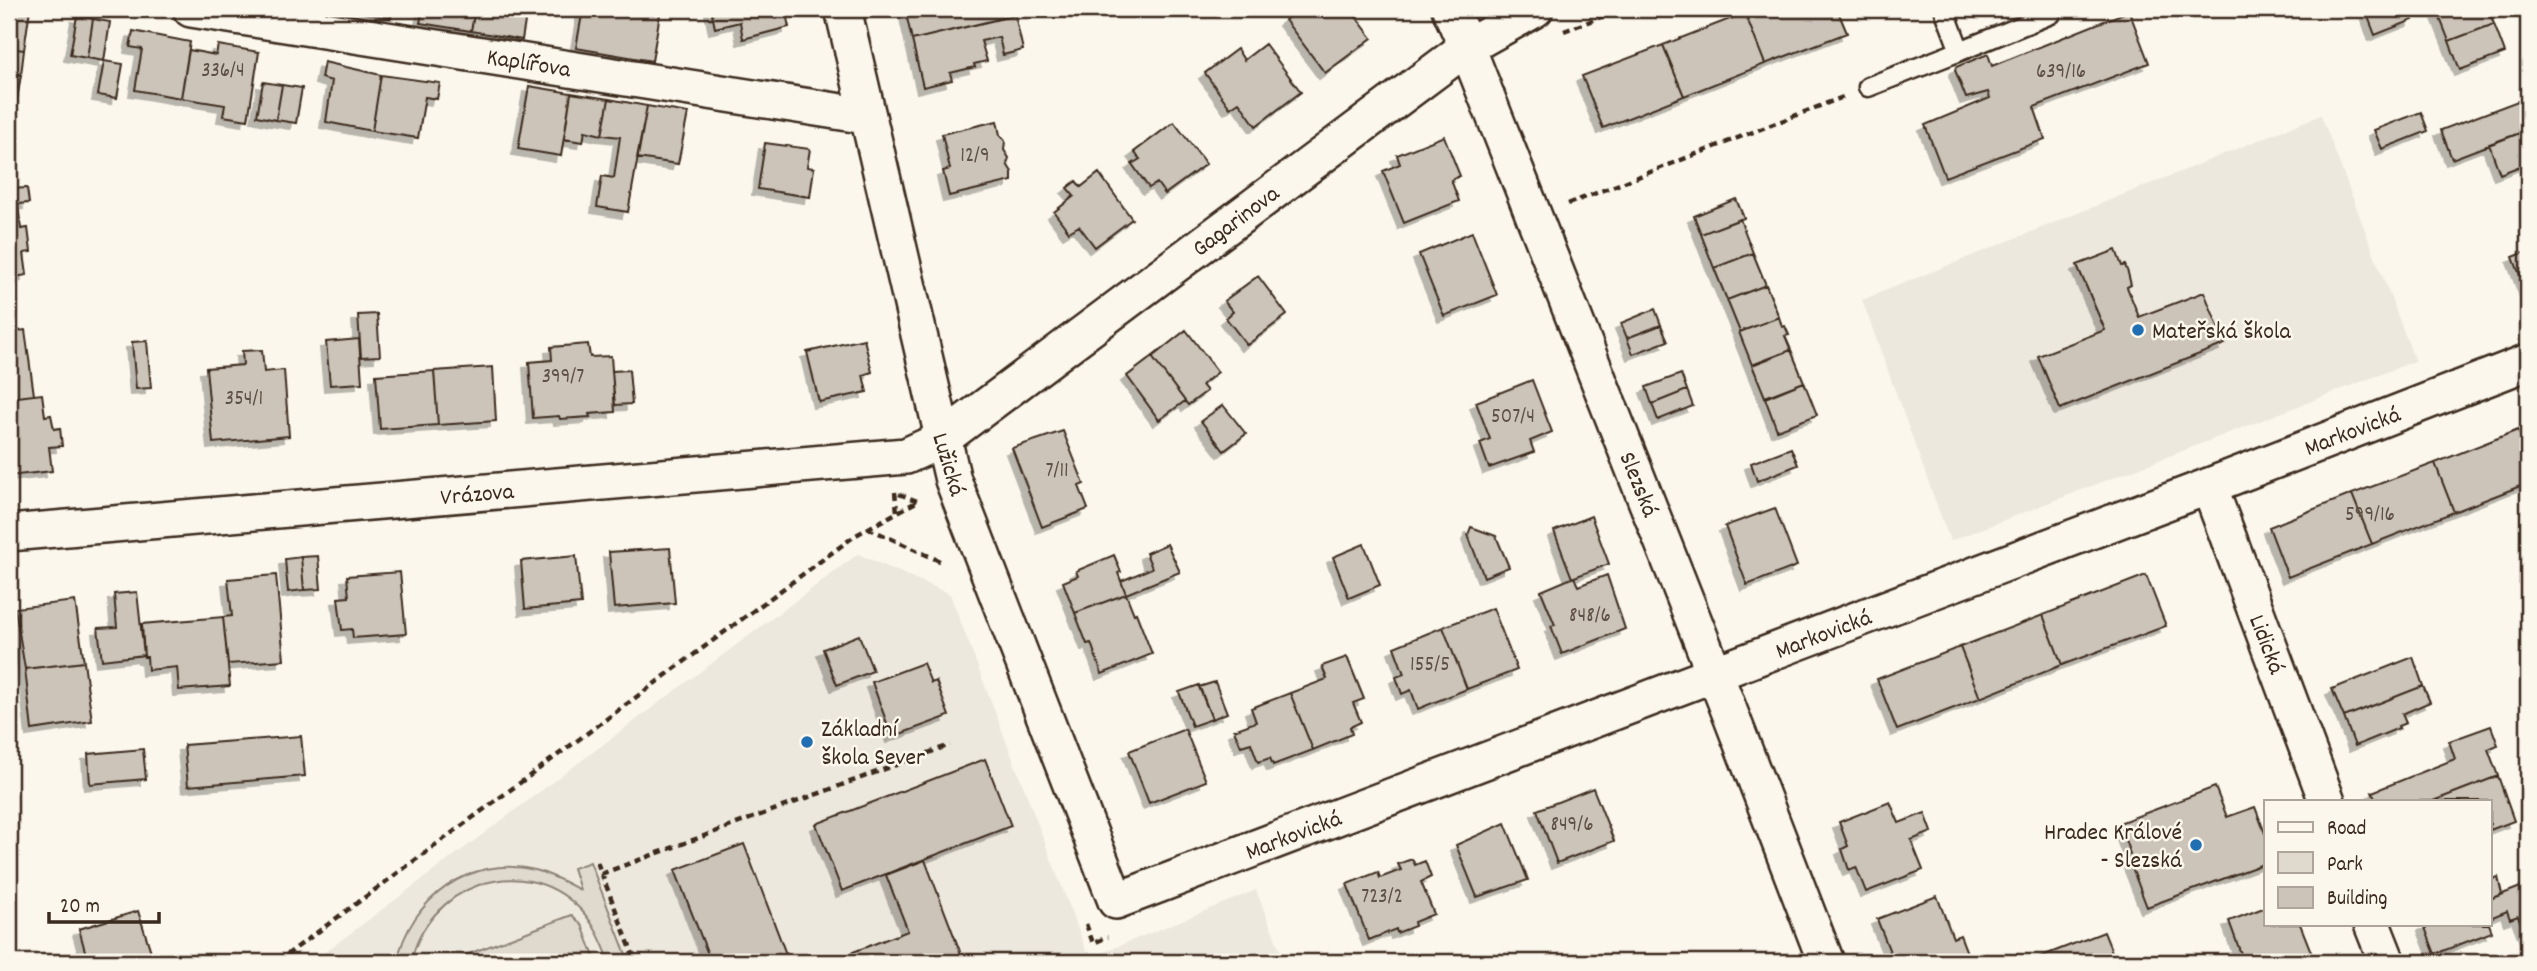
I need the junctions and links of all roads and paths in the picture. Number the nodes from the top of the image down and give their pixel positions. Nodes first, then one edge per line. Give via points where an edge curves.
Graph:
1 (191, 9) edge
2 (843, 9) edge
3 (1450, 9) edge
4 (1535, 9) edge
5 (1944, 9) edge
6 (2049, 9) edge
7 (2524, 9) edge
8 (2528, 19) edge
9 (1467, 47) junction
10 (1960, 51) junction
11 (1868, 88) joint
12 (867, 116) junction
13 (1534, 217) junction
14 (2528, 362) edge
15 (942, 440) junction
16 (953, 480) junction
17 (2209, 486) junction
18 (895, 493) dead end
19 (919, 500) junction
20 (867, 528) junction
21 (9, 533) edge
22 (944, 563) dead end
23 (1715, 674) junction
24 (950, 745) dead end
25 (2327, 800) edge
26 (597, 862) dead end
27 (601, 874) junction
28 (1116, 901) joint
29 (2373, 926) edge
30 (277, 962) edge
31 (636, 962) edge
32 (1826, 962) edge
33 (2387, 962) edge

1 - 12 street, Kaplířova
2 - 12 street, Lužická
3 - 9 street, Slezská
4 - 9 street, Gagarinova
5 - 10 lane
6 - 10 lane via 2051,14
7 - 8 path
9 - 13 street, Slezská
9 - 15 street, Gagarinova
10 - 11 lane
11 - 13 path
12 - 15 street, Lužická
13 - 23 street, Slezská
14 - 17 street, Markovická
15 - 16 street, Lužická
15 - 21 street, Vrázova via 890,458
16 - 19 path
16 - 28 street, Lužická
17 - 23 street, Markovická
17 - 25 street, Lidická
18 - 19 path
19 - 20 path
20 - 22 path
20 - 30 path
23 - 28 street, Markovická
23 - 32 street, Slezská
24 - 27 path
26 - 27 path
27 - 31 path
29 - 33 street

